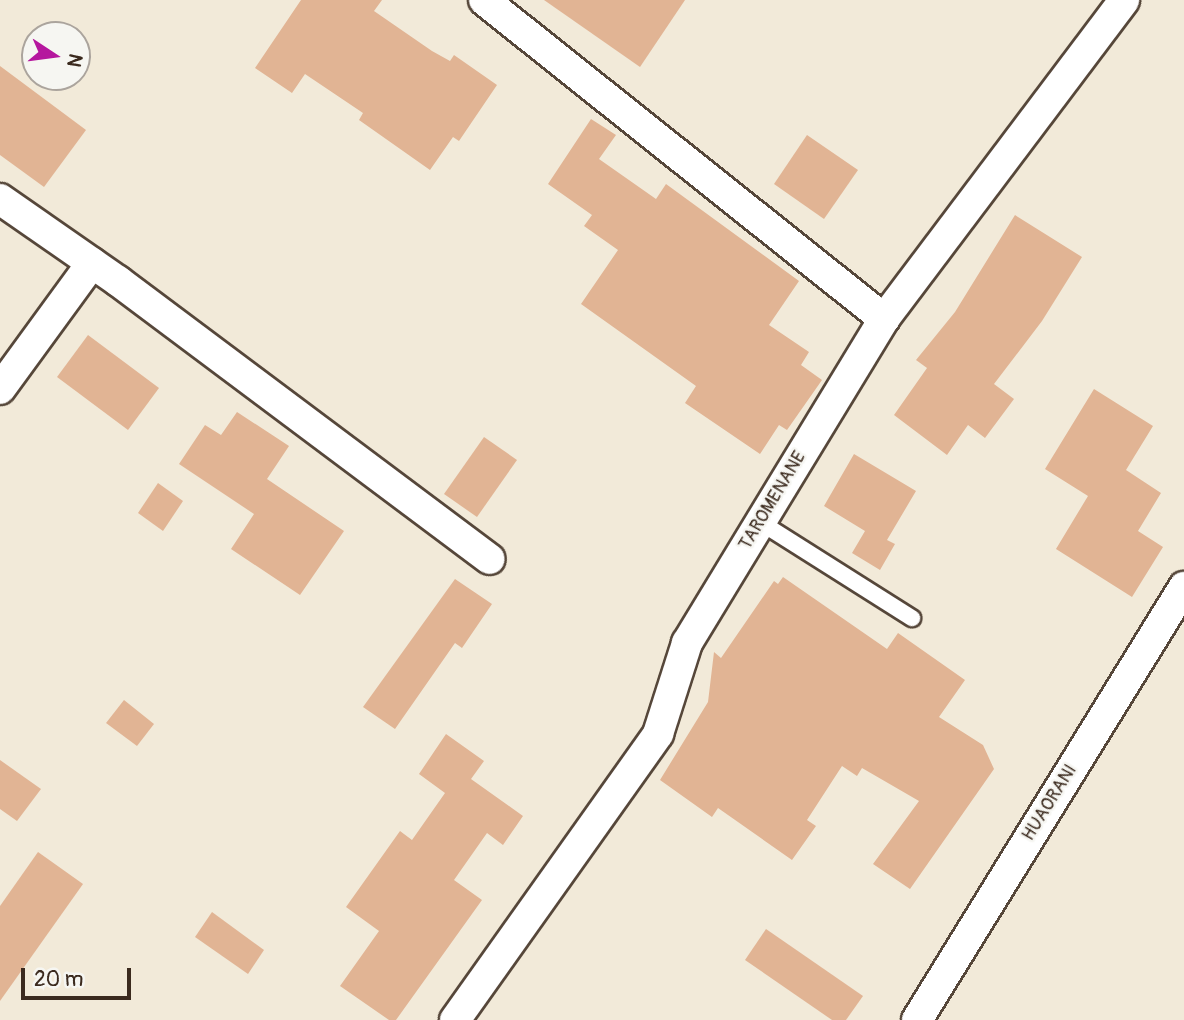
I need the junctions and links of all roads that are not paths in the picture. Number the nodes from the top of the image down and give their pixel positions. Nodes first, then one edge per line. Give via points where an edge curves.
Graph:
1 (484, 0) edge
2 (1124, 0) edge
3 (0, 199) edge
4 (92, 263) junction
5 (884, 319) junction
6 (0, 389) edge
7 (760, 522) junction
8 (489, 559) dead end
9 (1184, 587) edge
10 (912, 618) dead end
11 (455, 1020) edge
12 (917, 1020) edge

1 - 5 street
2 - 5 street, TAROMENANE
3 - 4 street
4 - 6 street
4 - 8 street
5 - 7 street, TAROMENANE
7 - 10 lane
7 - 11 street, TAROMENANE via 687,643 658,734
9 - 12 street, HUAORANI

